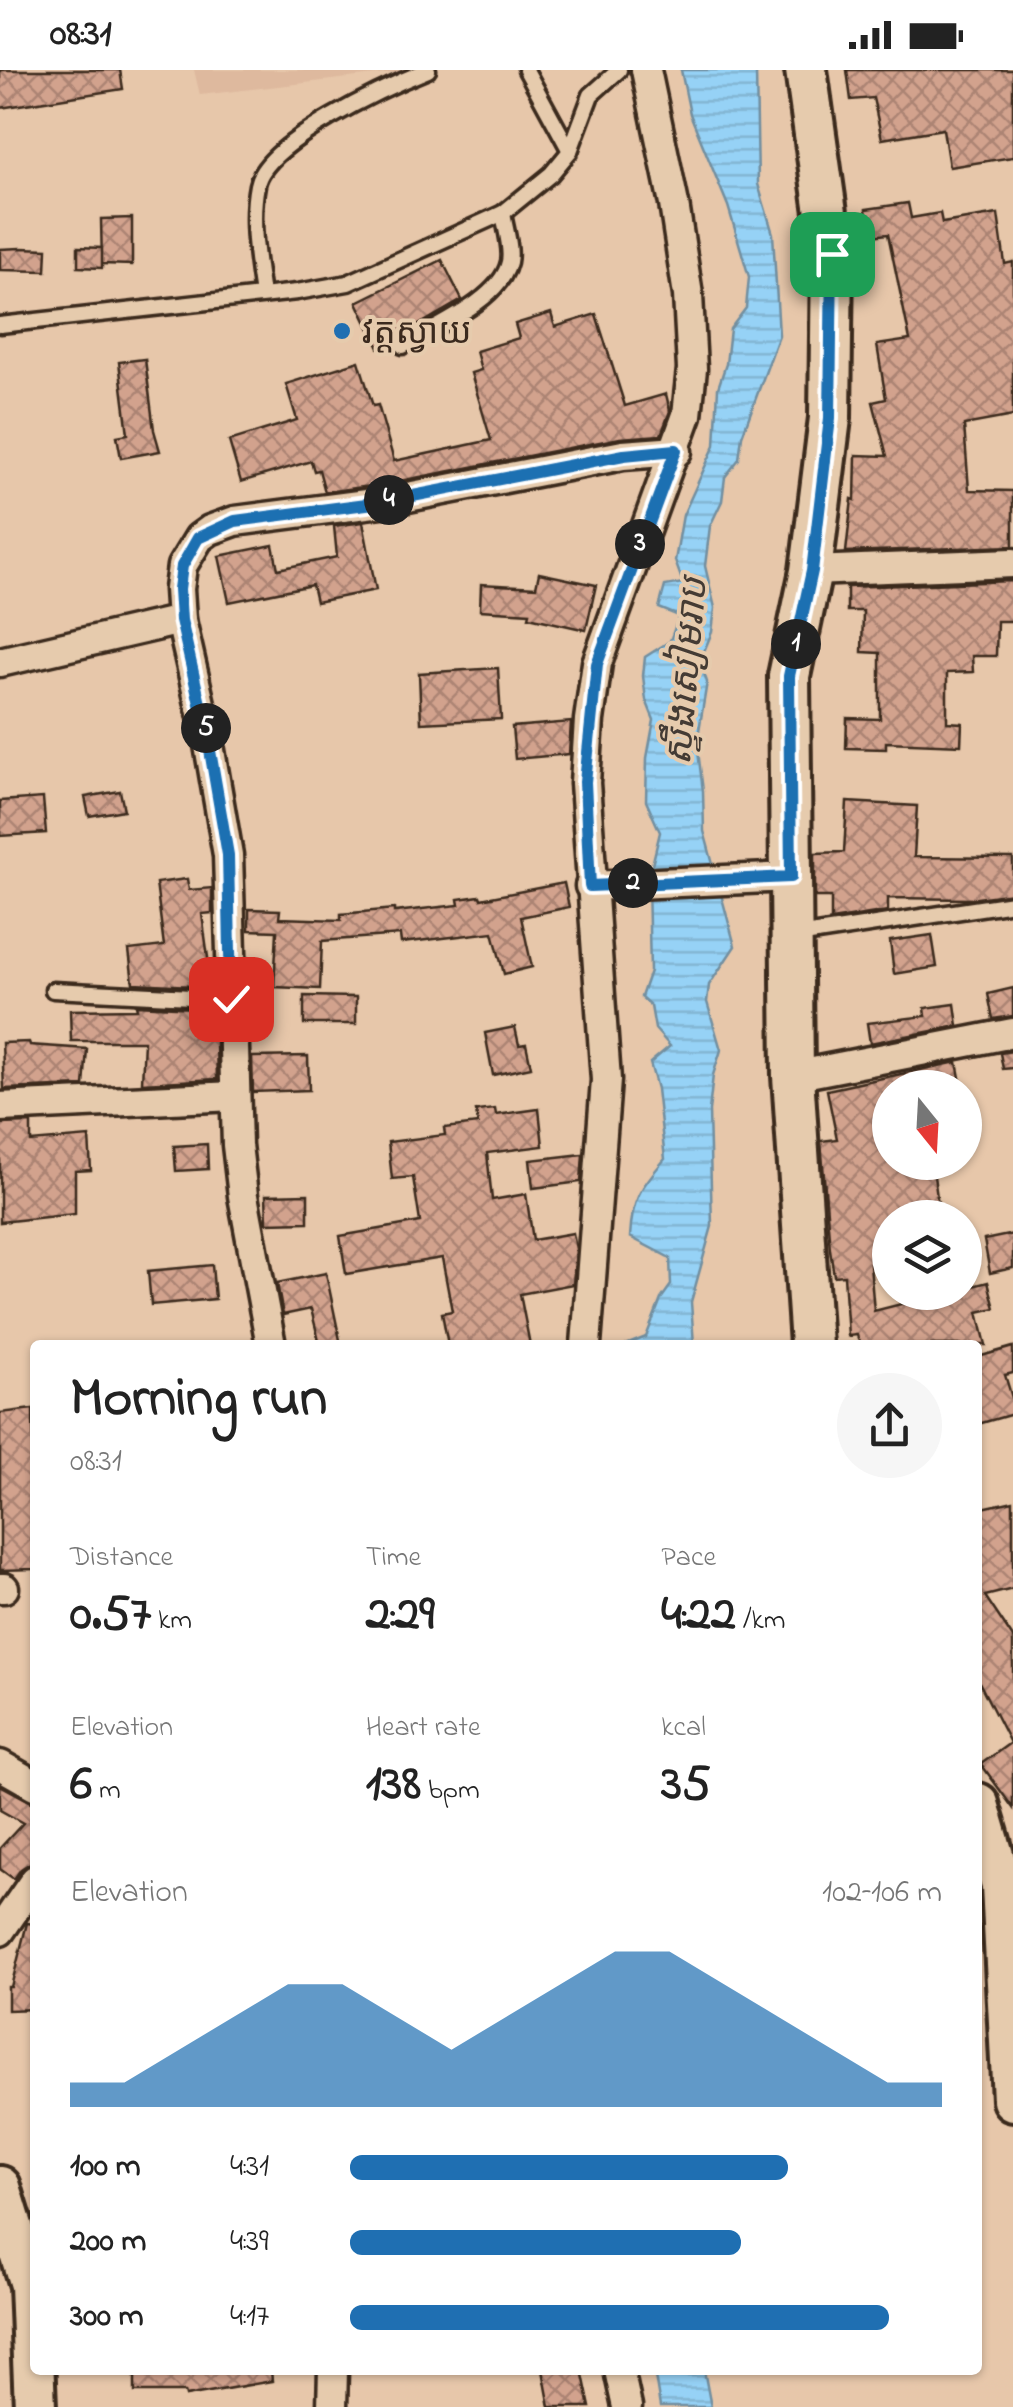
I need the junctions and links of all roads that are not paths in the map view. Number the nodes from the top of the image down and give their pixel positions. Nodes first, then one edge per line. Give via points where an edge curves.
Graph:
1 (428, 70) edge
2 (526, 70) edge
3 (619, 70) edge
4 (646, 70) edge
5 (806, 70) edge
6 (570, 151) junction
7 (503, 213) junction
8 (262, 294) junction
9 (0, 326) edge
10 (402, 346) dead end
11 (676, 450) junction
12 (1013, 563) edge
13 (812, 571) junction
14 (181, 620) junction
15 (0, 662) edge
16 (791, 877) junction
17 (604, 885) junction
18 (1013, 903) edge
19 (792, 937) junction
20 (53, 990) dead end
21 (231, 999) junction
22 (1013, 1033) edge
23 (793, 1076) junction
24 (236, 1096) junction
25 (0, 1106) edge
26 (270, 1340) edge
27 (586, 1340) edge
28 (811, 1340) edge
29 (0, 1765) edge
30 (30, 1782) edge
31 (982, 1818) edge
32 (30, 1887) edge
33 (0, 1931) edge
34 (1013, 2100) edge
35 (0, 2187) edge
36 (30, 2279) edge
37 (35, 2375) edge
38 (333, 2375) edge
39 (621, 2375) edge
40 (36, 2407) edge
41 (332, 2407) edge
42 (627, 2407) edge

1 - 8 lane via 380,88 267,163 257,183 254,233
2 - 6 lane
3 - 6 lane via 592,95
4 - 11 street via 688,295 692,369
5 - 13 street via 832,254 830,418
6 - 7 lane
7 - 8 lane via 348,283
7 - 10 lane via 509,262 499,279 480,301
8 - 9 lane
11 - 14 street via 221,525 198,538 182,566
11 - 17 street via 597,664 585,782
12 - 13 street
13 - 16 street via 789,676
14 - 15 street
14 - 21 street via 228,855
16 - 17 street
16 - 19 street
17 - 27 street via 606,1080
18 - 19 lane
19 - 23 street
20 - 21 lane
21 - 24 street
22 - 23 street
23 - 28 street
24 - 25 street
24 - 26 street via 243,1196
29 - 30 street
31 - 34 street via 1002,1886
32 - 33 street
35 - 36 street
37 - 40 street
38 - 41 street
39 - 42 street

